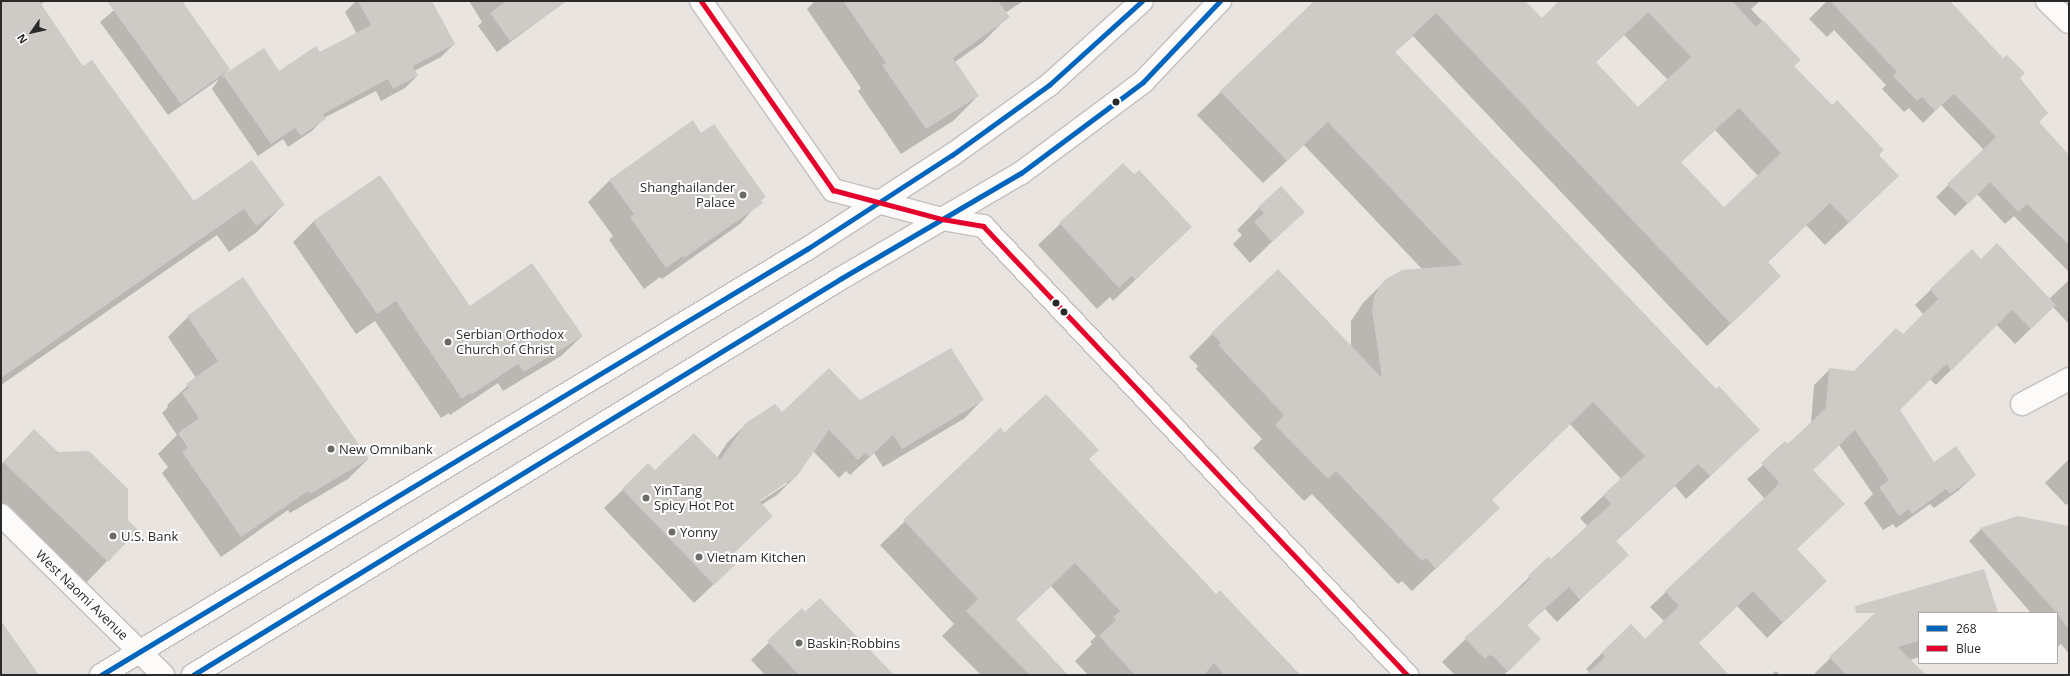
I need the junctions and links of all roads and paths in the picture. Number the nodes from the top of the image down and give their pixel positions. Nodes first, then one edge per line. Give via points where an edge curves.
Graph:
1 (701, 1) edge
2 (1142, 1) edge
3 (1220, 1) edge
4 (2047, 1) edge
5 (2069, 22) edge
6 (879, 202) junction
7 (942, 219) junction
8 (2069, 379) edge
9 (2022, 404) dead end
10 (1, 515) edge
11 (140, 652) junction
12 (101, 675) edge
13 (164, 675) edge
14 (193, 675) edge
15 (1407, 675) edge

1 - 6 main road via 833,190
2 - 6 main road via 1049,85 952,155
3 - 7 main road via 1143,82 1021,173
4 - 5 main road
6 - 7 main road
6 - 11 main road via 807,249
7 - 14 main road
7 - 15 main road via 982,226
8 - 9 main road
10 - 11 main road, West Naomi Avenue
11 - 12 main road
11 - 13 main road, West Naomi Avenue

